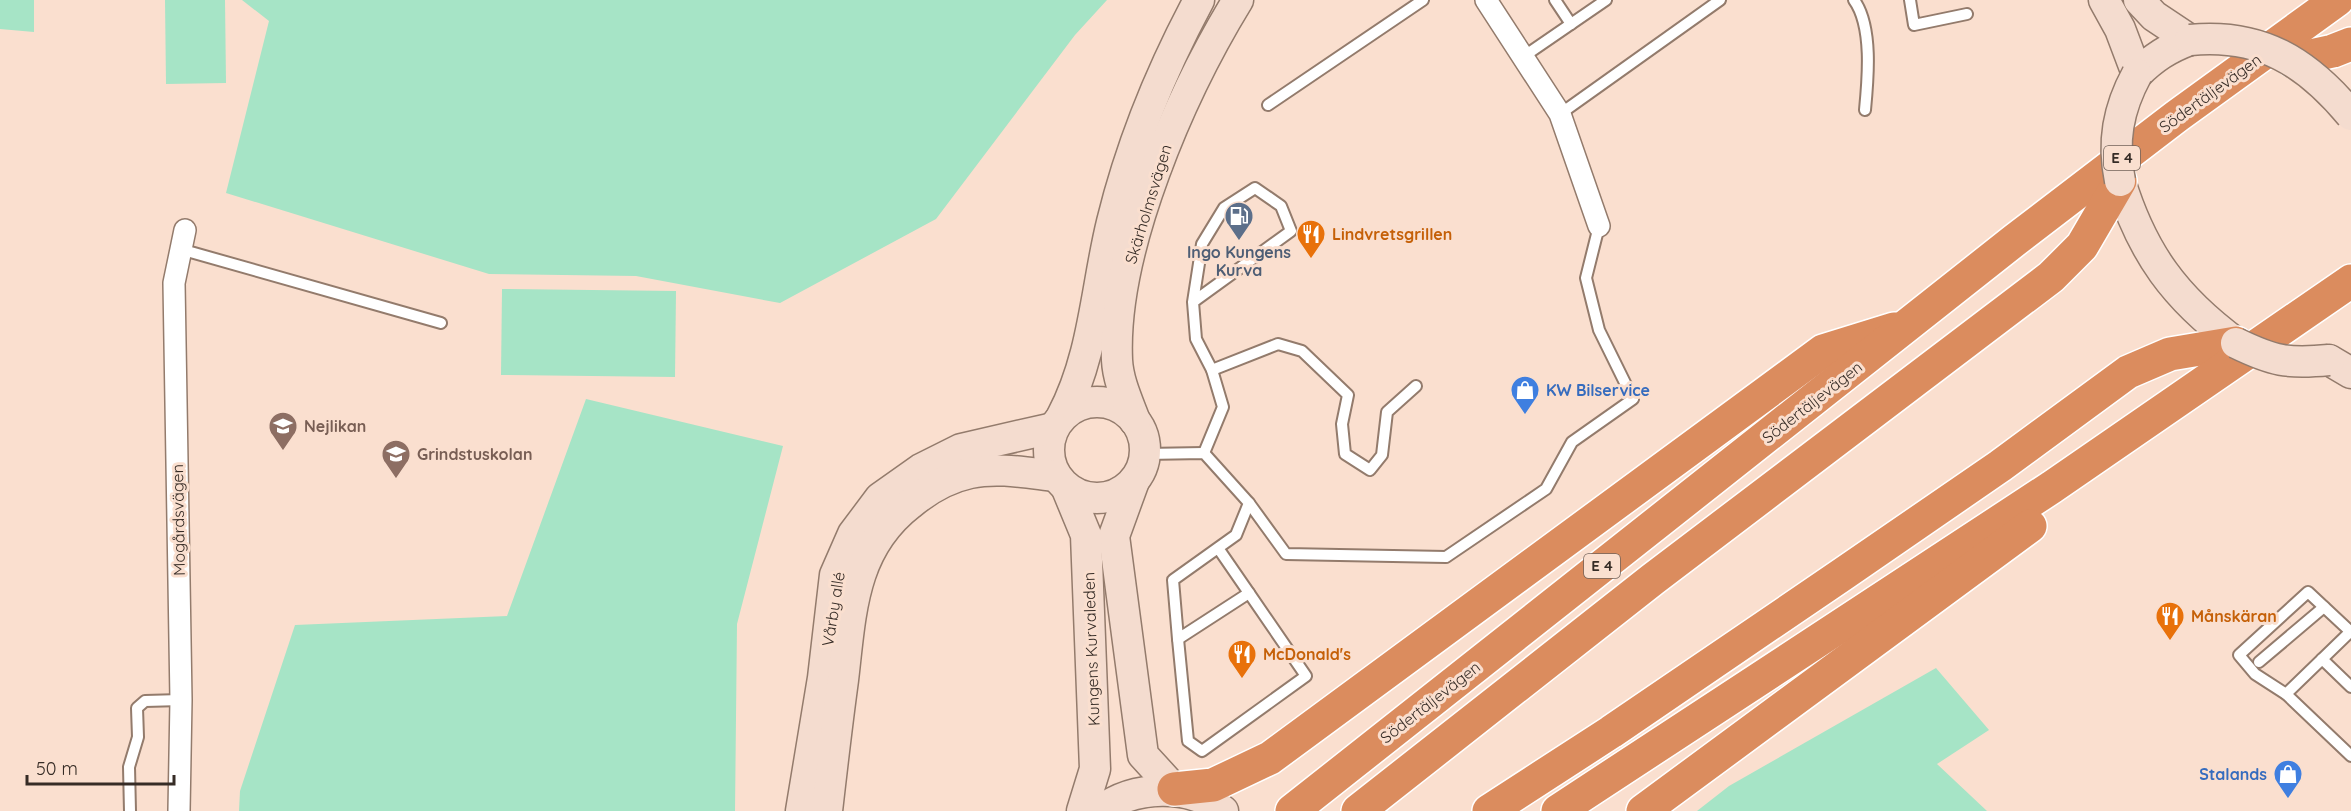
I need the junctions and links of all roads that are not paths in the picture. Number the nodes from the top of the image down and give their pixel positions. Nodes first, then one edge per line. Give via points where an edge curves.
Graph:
1 (1198, 0) edge
2 (1238, 0) edge
3 (1423, 0) edge
4 (1486, 0) edge
5 (1555, 0) edge
6 (1606, 0) edge
7 (1720, 0) edge
8 (1854, 0) edge
9 (1910, 0) edge
10 (2104, 0) edge
11 (2139, 0) edge
12 (2337, 0) edge
13 (1967, 14) dead end
14 (1571, 24) junction
15 (2190, 40) junction
16 (2351, 44) edge
17 (1523, 57) junction
18 (2292, 60) junction
19 (2137, 74) junction
20 (1268, 105) dead end
21 (1865, 110) dead end
22 (1560, 114) junction
23 (2351, 115) edge
24 (2120, 181) junction
25 (1599, 226) joint
26 (182, 240) joint
27 (2351, 281) edge
28 (1193, 302) junction
29 (441, 323) dead end
30 (1913, 323) junction
31 (2236, 343) junction
32 (2344, 364) edge
33 (1212, 369) junction
34 (2203, 381) junction
35 (1416, 386) dead end
36 (1135, 421) junction
37 (1058, 422) junction
38 (1204, 453) junction
39 (1146, 454) junction
40 (1134, 481) junction
41 (1061, 483) junction
42 (1250, 502) junction
43 (1218, 548) junction
44 (1249, 593) junction
45 (2324, 607) junction
46 (2351, 632) edge
47 (1178, 639) junction
48 (2322, 659) junction
49 (2259, 662) dead end
50 (2351, 687) edge
51 (2286, 694) junction
52 (181, 700) junction
53 (2351, 756) edge
54 (1174, 789) junction
55 (1221, 809) edge
56 (130, 811) edge
57 (179, 811) edge
58 (801, 811) edge
59 (827, 811) edge
60 (1082, 811) edge
61 (1100, 811) edge
62 (1292, 811) edge
63 (1358, 811) edge
64 (1489, 811) edge
65 (1558, 811) edge
66 (1643, 811) edge

1 - 37 main road, Skärholmsvägen via 1174,46 1127,166 1086,359 1075,392
2 - 36 main road, Skärholmsvägen via 1168,138 1134,240 1118,332 1117,362
3 - 20 lane
4 - 17 street
5 - 14 lane
6 - 14 lane
7 - 22 lane
8 - 21 lane via 1862,11 1869,74
9 - 13 lane via 1914,25
10 - 19 main road
11 - 15 main road via 2154,16
12 - 30 highway, Södertäljevägen / E 4 via 2168,123
14 - 17 lane
15 - 18 main road, bridge via 2232,38
15 - 19 main road via 2170,47
16 - 18 highway
17 - 22 street
18 - 23 main road, bridge via 2318,79
19 - 24 main road, bridge via 2117,126 2116,164
22 - 25 street
24 - 31 main road via 2130,214 2162,273 2208,322
24 - 63 highway via 2082,246 2051,277 1653,579
25 - 42 lane via 1586,278 1599,330 1634,399 1572,442 1546,489 1446,557 1286,554
26 - 29 lane
26 - 52 street, Mogårdsvägen via 174,283
27 - 34 highway
28 - 28 lane via 1202,244 1224,208 1255,188 1281,206 1291,231
28 - 33 lane via 1196,339
30 - 54 highway via 1822,351 1270,759 1213,785
30 - 62 highway, Södertäljevägen / E 4
31 - 32 main road, bridge via 2276,361
31 - 64 highway via 2170,354 2128,372 2000,466
33 - 35 lane via 1278,344 1302,351 1348,395 1342,424 1345,454 1370,470 1382,455 1387,412
33 - 38 lane via 1223,407
34 - 65 highway via 2043,493
34 - 66 highway via 2111,467
36 - 37 main road via 1119,408 1100,402 1073,408
36 - 39 main road via 1144,436
37 - 41 main road via 1049,453
37 - 58 main road, Vårby allé via 961,449 921,469 880,498 853,534 835,575
38 - 39 lane
38 - 42 lane
39 - 40 main road
40 - 41 main road via 1119,493 1101,498 1083,497
40 - 54 main road, Kungens Kurvaleden via 1114,536 1143,755
41 - 59 main road, Vårby allé via 1008,470 971,473 927,490 886,524 871,547 855,586
41 - 60 main road, Kungens Kurvaleden via 1086,535 1095,769
42 - 43 lane via 1236,535
43 - 44 lane
43 - 47 lane via 1173,580
44 - 47 lane
44 - 47 lane via 1306,676 1202,751 1188,741
45 - 46 lane
45 - 49 lane
45 - 51 lane via 2308,592 2239,655 2255,674
46 - 48 lane
48 - 50 lane
48 - 51 lane
51 - 53 lane
52 - 56 lane via 145,701 138,708 138,736 129,767
52 - 57 street, Mogårdsvägen
54 - 55 main road
54 - 61 main road via 1128,795

